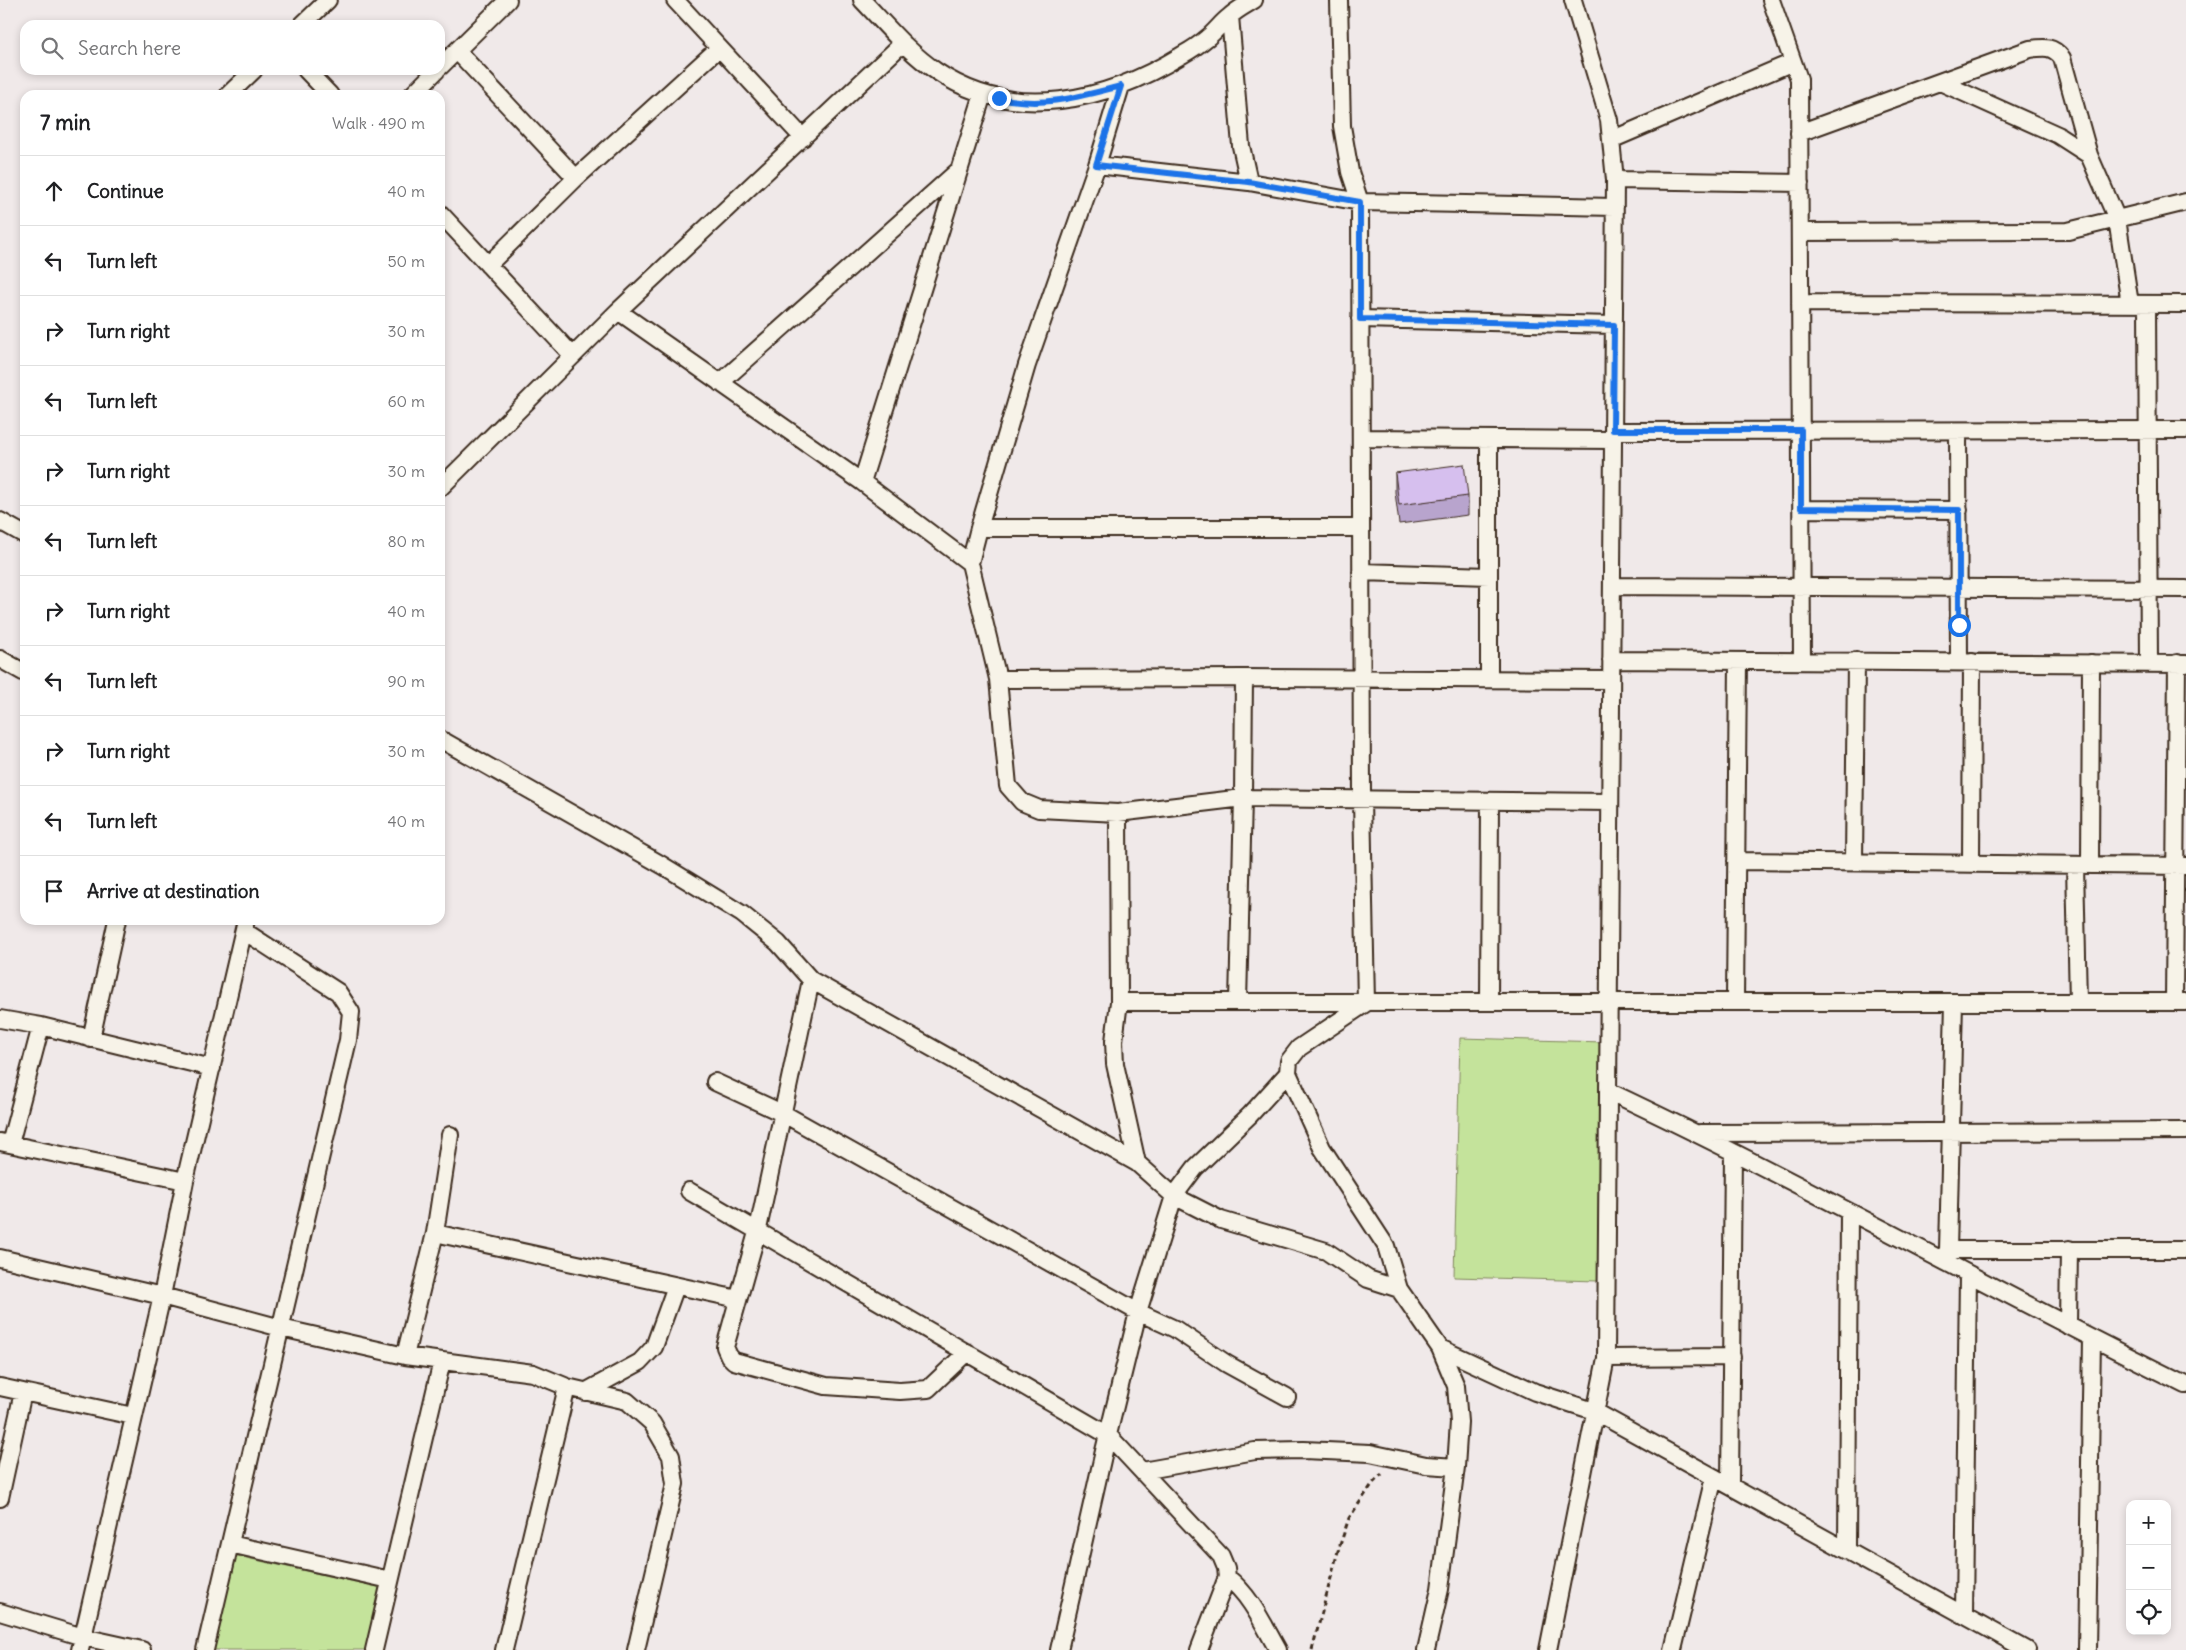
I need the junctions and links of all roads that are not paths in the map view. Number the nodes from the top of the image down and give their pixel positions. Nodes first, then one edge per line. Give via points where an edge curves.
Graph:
1 (328, 0) edge
2 (508, 0) edge
3 (675, 0) edge
4 (862, 0) edge
5 (1254, 0) edge
6 (1339, 0) edge
7 (1771, 0) edge
8 (1578, 1) edge
9 (1230, 16) junction
10 (307, 20) edge
11 (903, 43) junction
12 (719, 48) junction
13 (457, 51) junction
14 (445, 62) edge
15 (1793, 62) junction
16 (249, 75) edge
17 (311, 75) edge
18 (432, 75) edge
19 (1940, 82) junction
20 (1121, 86) junction
21 (233, 90) edge
22 (325, 90) edge
23 (417, 90) edge
24 (983, 94) junction
25 (1799, 133) junction
26 (803, 138) junction
27 (1611, 140) junction
28 (2089, 155) junction
29 (1096, 165) junction
30 (960, 170) junction
31 (576, 178) junction
32 (1615, 180) junction
33 (1249, 182) junction
34 (1800, 183) junction
35 (1360, 202) junction
36 (2186, 202) edge
37 (1615, 207) junction
38 (445, 218) edge
39 (2117, 218) junction
40 (1800, 232) junction
41 (488, 265) junction
42 (1800, 303) junction
43 (2138, 304) junction
44 (2186, 304) edge
45 (618, 311) junction
46 (1360, 319) junction
47 (1614, 325) junction
48 (573, 356) junction
49 (720, 383) junction
50 (1801, 430) junction
51 (1958, 430) junction
52 (2147, 430) junction
53 (2186, 430) edge
54 (1613, 435) junction
55 (1361, 438) junction
56 (1489, 439) junction
57 (862, 482) junction
58 (445, 483) edge
59 (1801, 508) junction
60 (1959, 510) junction
61 (0, 521) edge
62 (978, 528) junction
63 (1361, 528) junction
64 (20, 532) edge
65 (970, 563) junction
66 (1361, 572) junction
67 (1489, 576) junction
68 (1612, 586) junction
69 (1801, 587) junction
70 (1959, 588) junction
71 (2147, 589) junction
72 (2186, 589) edge
73 (0, 658) edge
74 (1611, 660) junction
75 (1738, 661) junction
76 (1802, 661) junction
77 (1856, 661) junction
78 (1966, 662) junction
79 (2091, 663) junction
80 (2149, 663) junction
81 (2182, 664) edge
82 (20, 670) edge
83 (1244, 678) junction
84 (998, 679) junction
85 (1362, 679) junction
86 (1489, 679) junction
87 (1611, 680) junction
88 (445, 742) edge
89 (2181, 781) edge
90 (1243, 798) junction
91 (1362, 799) junction
92 (1490, 801) junction
93 (1610, 802) junction
94 (1118, 813) junction
95 (1736, 861) junction
96 (1854, 862) junction
97 (1972, 864) junction
98 (2082, 865) junction
99 (2181, 866) edge
100 (116, 925) edge
101 (245, 926) edge
102 (811, 980) junction
103 (1119, 1002) junction
104 (1238, 1002) junction
105 (1489, 1002) junction
106 (1609, 1002) junction
107 (1735, 1002) junction
108 (1954, 1002) junction
109 (2078, 1002) junction
110 (2180, 1002) edge
111 (1366, 1003) junction
112 (0, 1019) edge
113 (41, 1026) junction
114 (90, 1039) junction
115 (212, 1068) junction
116 (1288, 1073) junction
117 (715, 1082) dead end
118 (1608, 1091) junction
119 (784, 1114) junction
120 (2186, 1131) edge
121 (1697, 1133) junction
122 (1951, 1133) junction
123 (450, 1135) dead end
124 (5, 1143) edge
125 (1734, 1152) junction
126 (1137, 1164) junction
127 (186, 1181) junction
128 (689, 1191) dead end
129 (1174, 1196) junction
130 (1850, 1212) junction
131 (758, 1229) junction
132 (435, 1233) junction
133 (2069, 1249) junction
134 (2186, 1250) edge
135 (1945, 1255) junction
136 (0, 1258) edge
137 (1968, 1274) junction
138 (676, 1286) junction
139 (1399, 1289) junction
140 (162, 1296) junction
141 (738, 1299) junction
142 (1138, 1312) junction
143 (2068, 1326) junction
144 (281, 1328) junction
145 (2092, 1339) junction
146 (1440, 1348) junction
147 (967, 1352) junction
148 (406, 1356) junction
149 (1732, 1357) junction
150 (1606, 1358) junction
151 (442, 1361) junction
152 (2186, 1385) edge
153 (0, 1387) edge
154 (567, 1388) junction
155 (23, 1392) junction
156 (585, 1392) junction
157 (1287, 1397) dead end
158 (1594, 1411) junction
159 (133, 1416) junction
160 (1108, 1435) junction
161 (1456, 1467) junction
162 (1142, 1471) junction
163 (1714, 1477) junction
164 (1730, 1486) junction
165 (0, 1498) edge
166 (230, 1544) junction
167 (1848, 1551) junction
168 (1227, 1577) junction
169 (390, 1580) junction
170 (0, 1612) edge
171 (1964, 1615) junction
172 (82, 1643) edge
173 (142, 1650) edge
174 (205, 1650) edge
175 (374, 1650) edge
176 (504, 1650) edge
177 (636, 1650) edge
178 (1059, 1650) edge
179 (1199, 1650) edge
180 (1278, 1650) edge
181 (1426, 1650) edge
182 (1548, 1650) edge
183 (1673, 1650) edge
184 (2026, 1650) edge
185 (2087, 1650) edge

1 - 10 street
2 - 13 street
3 - 12 street
4 - 11 street
5 - 9 street
6 - 35 street via 1342,126 1350,172
7 - 15 street
8 - 27 street via 1609,120
9 - 20 street via 1208,38 1182,55
9 - 33 street via 1241,146
11 - 24 street via 937,71
11 - 26 street
12 - 26 street
12 - 31 street
13 - 14 street
13 - 31 street
15 - 25 street via 1799,79
15 - 27 street
16 - 21 street
17 - 22 street
18 - 23 street
19 - 25 street
19 - 28 street via 2058,135
19 - 28 street via 2030,49 2048,47 2056,50 2062,58
20 - 24 street via 1066,100 1038,103
20 - 29 street
24 - 30 street
25 - 34 street
26 - 45 street
27 - 32 street
28 - 39 street
29 - 33 street
29 - 62 street via 1027,364
30 - 49 street
30 - 57 street
31 - 41 street
32 - 34 street
32 - 37 street
33 - 35 street
34 - 40 street
35 - 37 street
35 - 46 street
36 - 39 street
37 - 47 street
38 - 41 street
39 - 40 street via 2068,230
39 - 43 street
40 - 42 street
41 - 48 street
42 - 43 street
42 - 50 street
43 - 44 street
43 - 52 street
45 - 48 street
45 - 49 street
46 - 47 street
46 - 55 street
47 - 54 street
48 - 58 street
49 - 57 street
50 - 51 street
50 - 54 street
50 - 59 street
51 - 52 street
51 - 60 street
52 - 53 street
52 - 71 street
54 - 56 street
54 - 68 street
55 - 56 street
55 - 63 street
56 - 67 street
57 - 65 street
59 - 60 street
59 - 69 street
60 - 70 street
61 - 64 street
62 - 63 street
62 - 65 street
63 - 66 street
65 - 84 street
66 - 67 street
66 - 85 street
67 - 86 street
68 - 69 street
68 - 74 street
69 - 70 street
69 - 76 street
70 - 71 street
70 - 78 street
71 - 72 street
71 - 80 street
73 - 82 street
74 - 75 street
74 - 87 street
75 - 76 street
75 - 95 street
76 - 77 street
77 - 78 street
77 - 96 street
78 - 79 street
78 - 97 street
79 - 80 street
79 - 98 street
80 - 81 street
81 - 89 street
83 - 84 street
83 - 85 street
83 - 90 street
84 - 94 street via 1008,786 1022,802 1039,809
85 - 86 street
85 - 91 street
86 - 87 street
87 - 93 street
88 - 102 street via 742,914 778,942
89 - 99 street
90 - 91 street
90 - 94 street
90 - 104 street
91 - 92 street
91 - 111 street
92 - 93 street
92 - 105 street
93 - 106 street
94 - 103 street
95 - 96 street
95 - 107 street
96 - 97 street
97 - 98 street
98 - 99 street
98 - 109 street
99 - 110 street
100 - 114 street
101 - 115 street
101 - 144 street via 338,992 351,1012 348,1040
102 - 119 street
102 - 126 street
103 - 104 street
103 - 126 street via 1115,1064
104 - 111 street
105 - 106 street
105 - 111 street
106 - 107 street
106 - 118 street
107 - 108 street
108 - 109 street
108 - 122 street
109 - 110 street
111 - 116 street via 1300,1048 1289,1061
112 - 113 street
113 - 114 street
113 - 124 street
114 - 115 street
115 - 127 street
116 - 129 street via 1195,1168
116 - 139 street via 1322,1148 1386,1246
117 - 119 street
118 - 121 street
118 - 150 street
119 - 131 street
119 - 142 street
120 - 122 street
121 - 122 street
121 - 125 street
122 - 135 street
123 - 132 street
124 - 127 street
125 - 130 street
125 - 149 street
126 - 129 street
127 - 140 street
128 - 131 street
129 - 139 street via 1221,1220 1326,1251 1368,1279
129 - 142 street
130 - 135 street
130 - 167 street
131 - 141 street
131 - 147 street
132 - 138 street
132 - 148 street
133 - 134 street
133 - 135 street
133 - 143 street
135 - 137 street
136 - 140 street
137 - 143 street
137 - 171 street
138 - 141 street
138 - 156 street via 654,1347 640,1362
139 - 146 street
140 - 144 street
140 - 159 street
141 - 147 street via 725,1347 734,1361 826,1386 900,1391 928,1388
142 - 157 street via 1175,1329 1227,1364
142 - 160 street
143 - 145 street
144 - 148 street
144 - 166 street
145 - 152 street
145 - 185 street
146 - 158 street via 1535,1392
146 - 161 street via 1456,1386 1459,1422
147 - 160 street
148 - 151 street
149 - 150 street
149 - 164 street
150 - 158 street
151 - 154 street via 532,1373
151 - 169 street
153 - 155 street
154 - 156 street
154 - 176 street
155 - 159 street
155 - 165 street
156 - 177 street via 627,1400 652,1423 671,1456 675,1484
158 - 163 street
158 - 182 street
159 - 172 street
160 - 162 street
160 - 178 street
161 - 162 street via 1426,1466 1362,1453 1255,1451
161 - 181 street via 1440,1589
162 - 168 street via 1221,1556
163 - 164 street
163 - 183 street
164 - 167 street
166 - 169 street
166 - 174 street
167 - 171 street
168 - 179 street
168 - 180 street via 1249,1599
169 - 175 street
170 - 172 street
171 - 184 street
172 - 173 street

